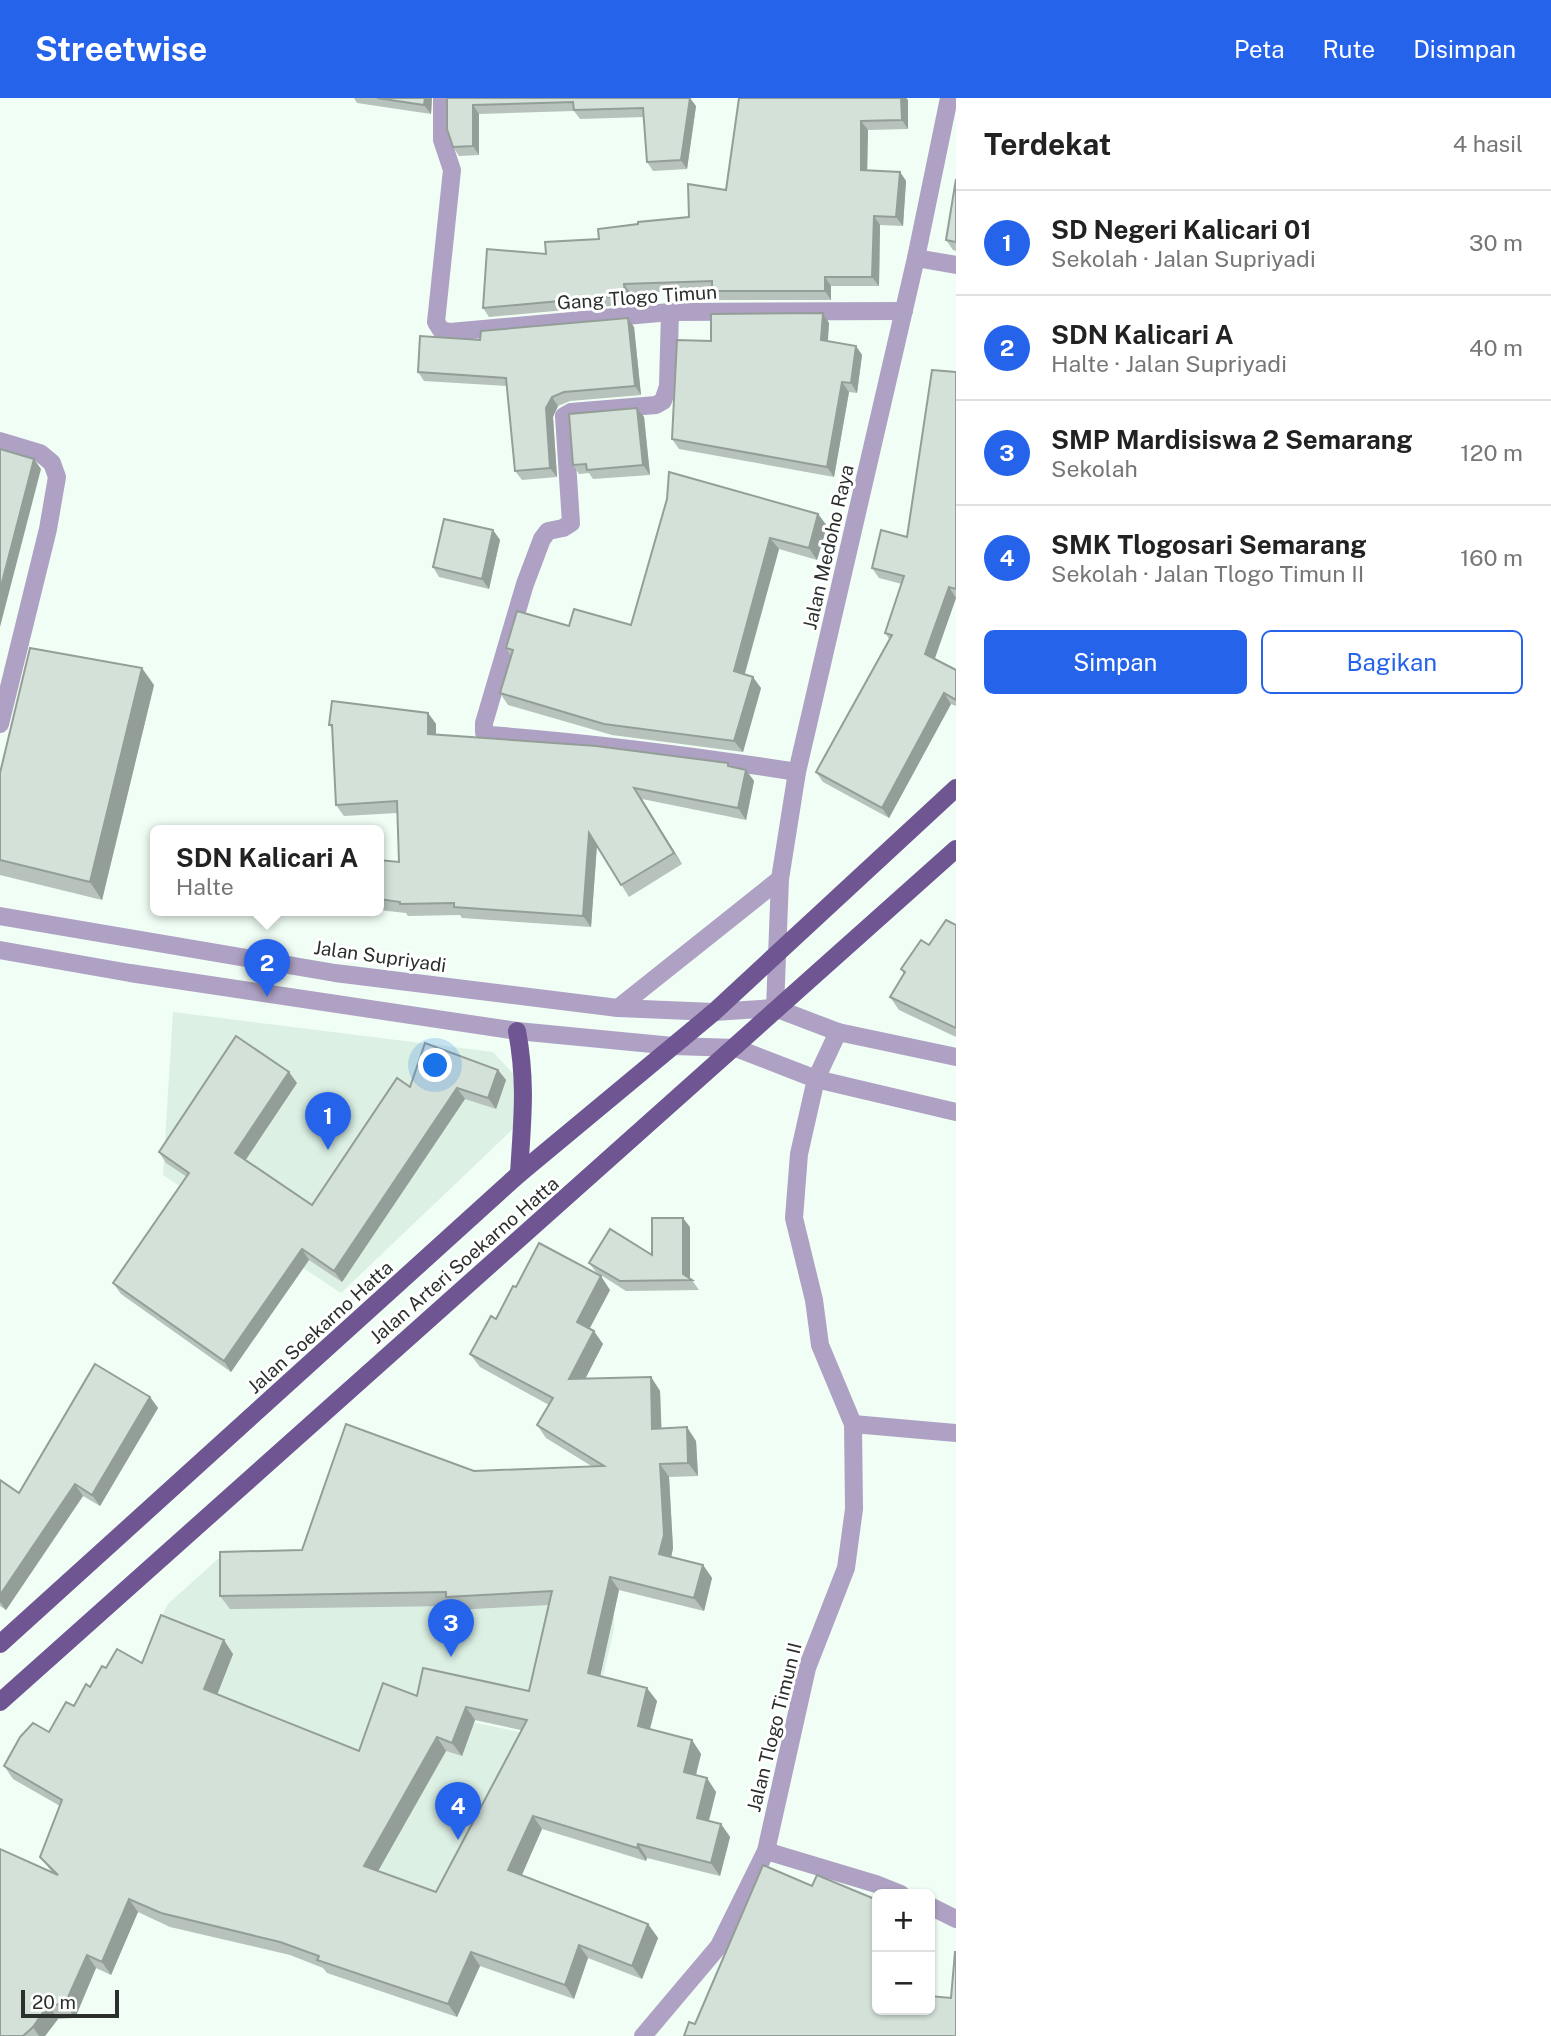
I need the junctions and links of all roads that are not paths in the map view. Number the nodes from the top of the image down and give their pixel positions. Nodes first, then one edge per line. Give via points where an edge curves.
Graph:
1 (442, 98) edge
2 (949, 98) edge
3 (916, 258) junction
4 (956, 265) edge
5 (904, 311) junction
6 (670, 312) junction
7 (0, 441) edge
8 (0, 724) edge
9 (797, 772) junction
10 (956, 788) edge
11 (956, 849) edge
12 (780, 879) junction
13 (0, 915) edge
14 (0, 950) edge
15 (778, 952) junction
16 (335, 973) junction
17 (331, 1003) junction
18 (618, 1008) junction
19 (775, 1009) junction
20 (715, 1012) junction
21 (517, 1031) junction
22 (838, 1032) junction
23 (673, 1045) junction
24 (736, 1048) junction
25 (956, 1057) edge
26 (816, 1079) junction
27 (956, 1112) edge
28 (519, 1174) junction
29 (853, 1424) junction
30 (956, 1433) edge
31 (0, 1644) edge
32 (0, 1702) edge
33 (766, 1851) junction
34 (888, 1889) edge
35 (935, 1908) edge
36 (956, 1919) edge
37 (643, 2036) edge

1 - 6 street, Gang Tlogo Timun via 442,140 452,170 436,322 441,330
2 - 3 street, Jalan Medoho Raya
3 - 4 street
3 - 5 street, Jalan Medoho Raya
5 - 6 street, Gang Tlogo Timun
5 - 9 street, Jalan Medoho Raya
6 - 9 street via 668,386 663,401 564,416 571,523 548,531 542,539 484,732
7 - 8 street via 40,453 52,463 57,477
9 - 12 street, Jalan Medoho Raya
10 - 15 main road
11 - 19 main road, Jalan Arteri Soekarno Hatta
12 - 15 street, Jalan Medoho Raya
12 - 18 street
13 - 16 street, Jalan Supriyadi
14 - 17 street
15 - 19 street, Jalan Medoho Raya
15 - 20 main road
16 - 17 street
16 - 18 street, Jalan Supriyadi
17 - 21 street
18 - 20 street, Jalan Supriyadi
19 - 20 street, Jalan Supriyadi
19 - 22 street
19 - 24 main road, Jalan Arteri Soekarno Hatta
20 - 23 main road
21 - 23 street
21 - 28 main road via 524,1087
22 - 25 street
22 - 26 street, Jalan Tlogo Timun II
23 - 24 street
23 - 28 main road, Jalan Soekarno Hatta
24 - 26 street
24 - 32 main road, Jalan Arteri Soekarno Hatta
26 - 27 street
26 - 29 street, Jalan Tlogo Timun II via 799,1154 794,1218 820,1345
28 - 31 main road, Jalan Soekarno Hatta
29 - 30 street
29 - 33 street, Jalan Tlogo Timun II via 853,1509 846,1568 807,1668
33 - 34 street
33 - 37 street, Jalan Tlogo Timun II via 719,1946
35 - 36 street

